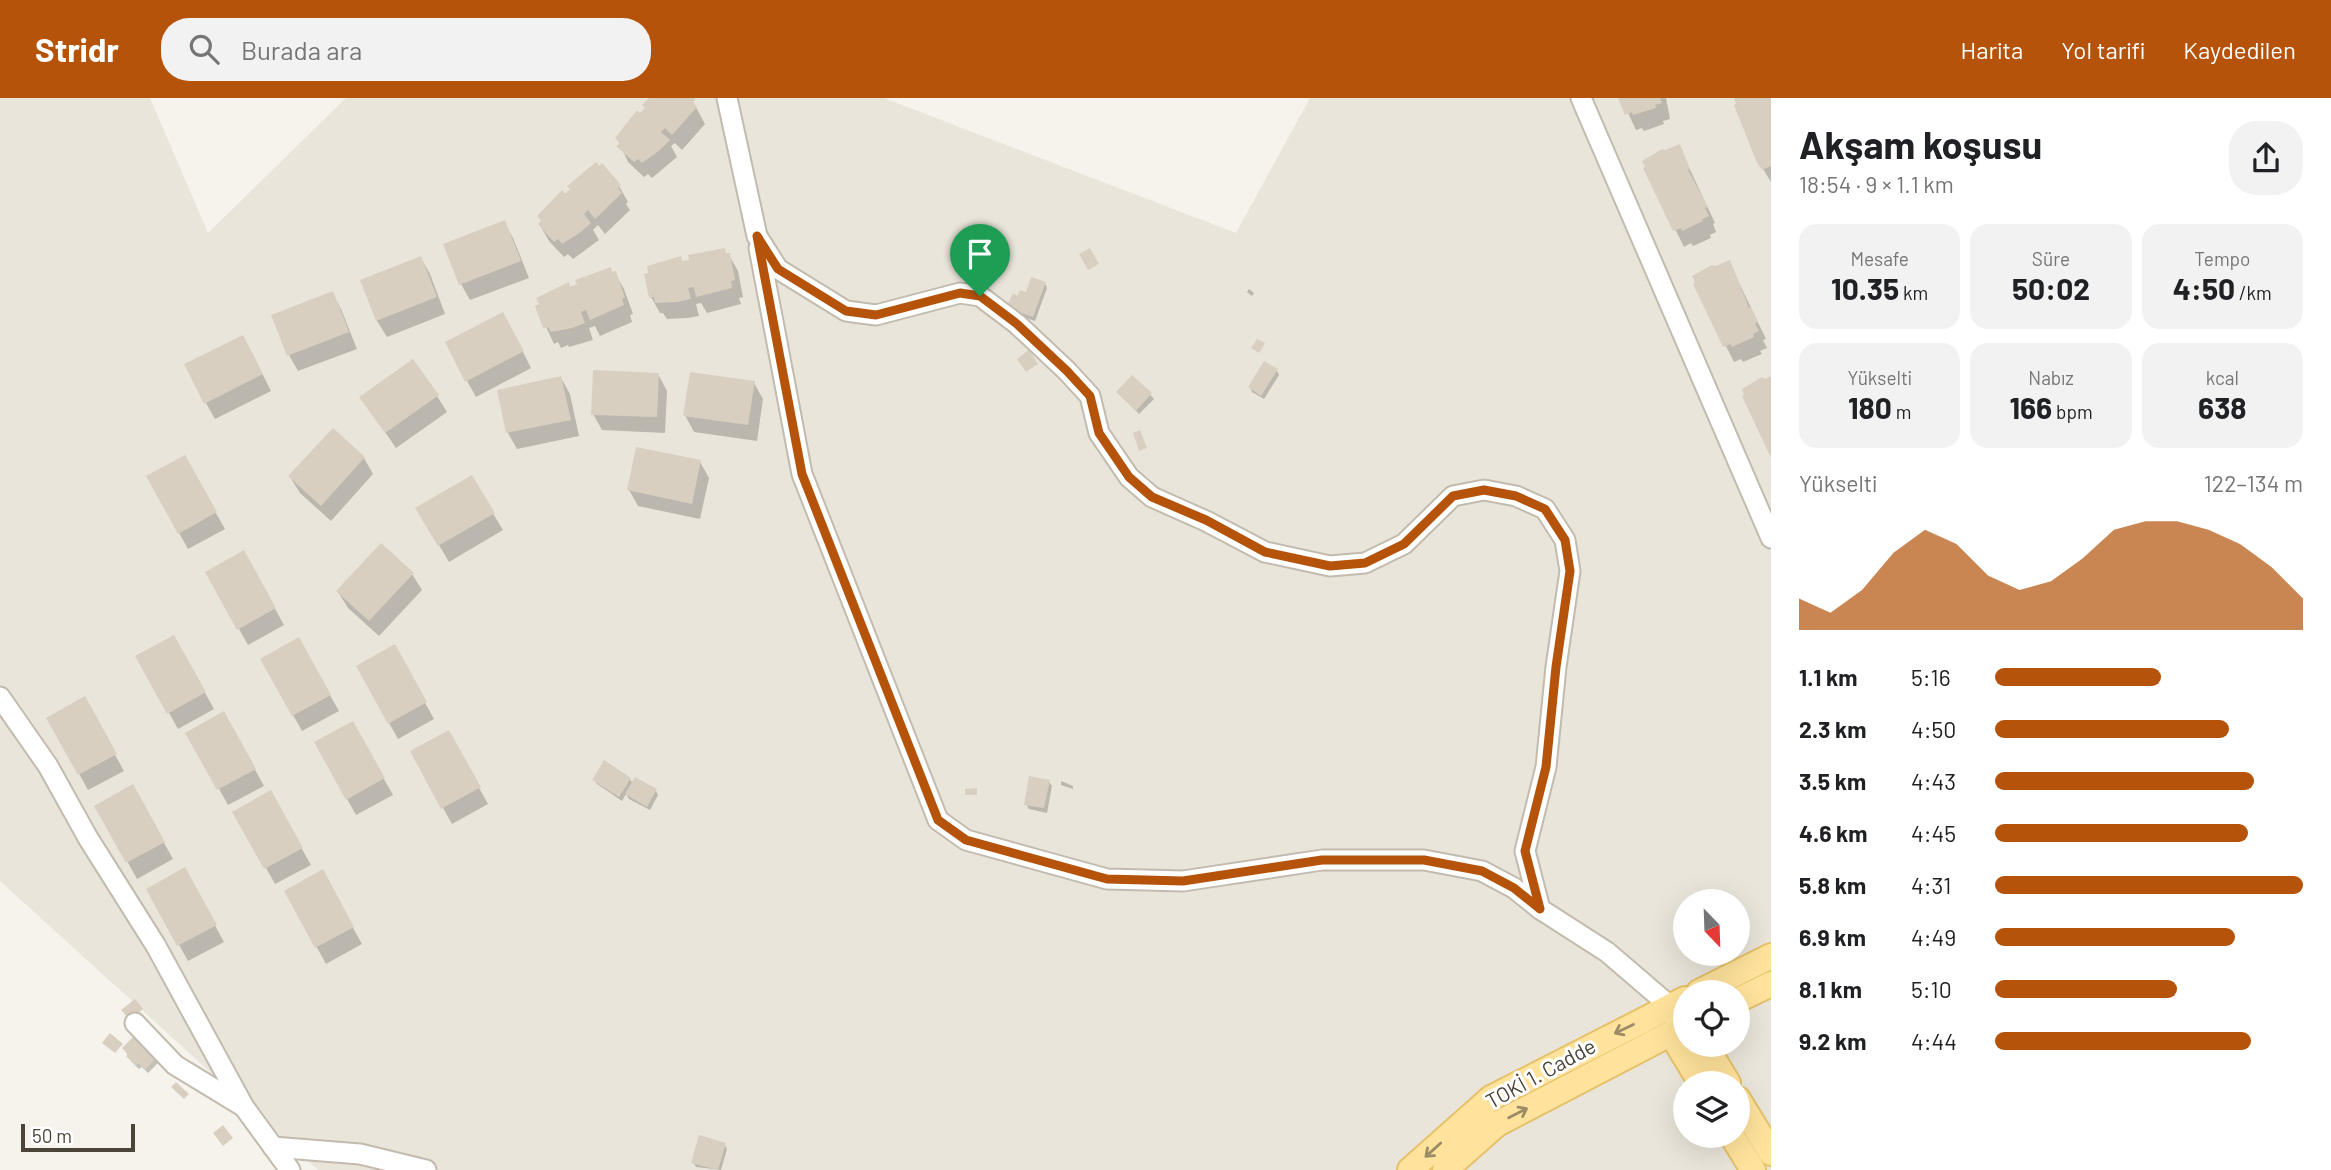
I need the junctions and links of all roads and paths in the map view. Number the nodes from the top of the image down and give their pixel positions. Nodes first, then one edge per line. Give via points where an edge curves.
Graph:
1 (727, 98) edge
2 (1581, 98) edge
3 (757, 236) junction
4 (1766, 510) edge
5 (1771, 538) edge
6 (0, 697) edge
7 (1540, 909) junction
8 (1771, 956) edge
9 (1723, 980) edge
10 (1771, 984) edge
11 (1750, 994) edge
12 (1673, 1014) edge
13 (1673, 1021) edge
14 (1673, 1022) edge
15 (135, 1023) dead end
16 (244, 1107) junction
17 (1750, 1119) edge
18 (273, 1147) junction
19 (1739, 1148) edge
20 (1771, 1153) edge
21 (290, 1170) edge
22 (426, 1170) edge
23 (1410, 1170) edge
24 (1445, 1170) edge
25 (1753, 1170) edge

1 - 3 street
2 - 4 street
3 - 7 street via 802,474 938,820 966,840 1107,879 1183,881 1322,860 1424,860 1482,871
3 - 7 street via 778,269 846,311 876,315 960,293 980,296 1017,324 1090,396 1099,433 1129,477 1152,497 1265,552 1330,566 1365,563 1404,544 1453,496 1484,490 1516,496 1545,509 1565,540 1570,571 1546,767 1525,851
4 - 5 street
6 - 16 street via 48,766 156,946
7 - 12 street via 1607,952
8 - 9 main road
10 - 11 main road
13 -> 23 main road, TOKİ 1. Cadde via 1491,1098
24 -> 14 main road via 1497,1124
15 - 16 street via 175,1065
16 - 18 street
17 - 20 main road
18 - 21 street
18 - 22 street via 360,1154
19 - 25 main road

